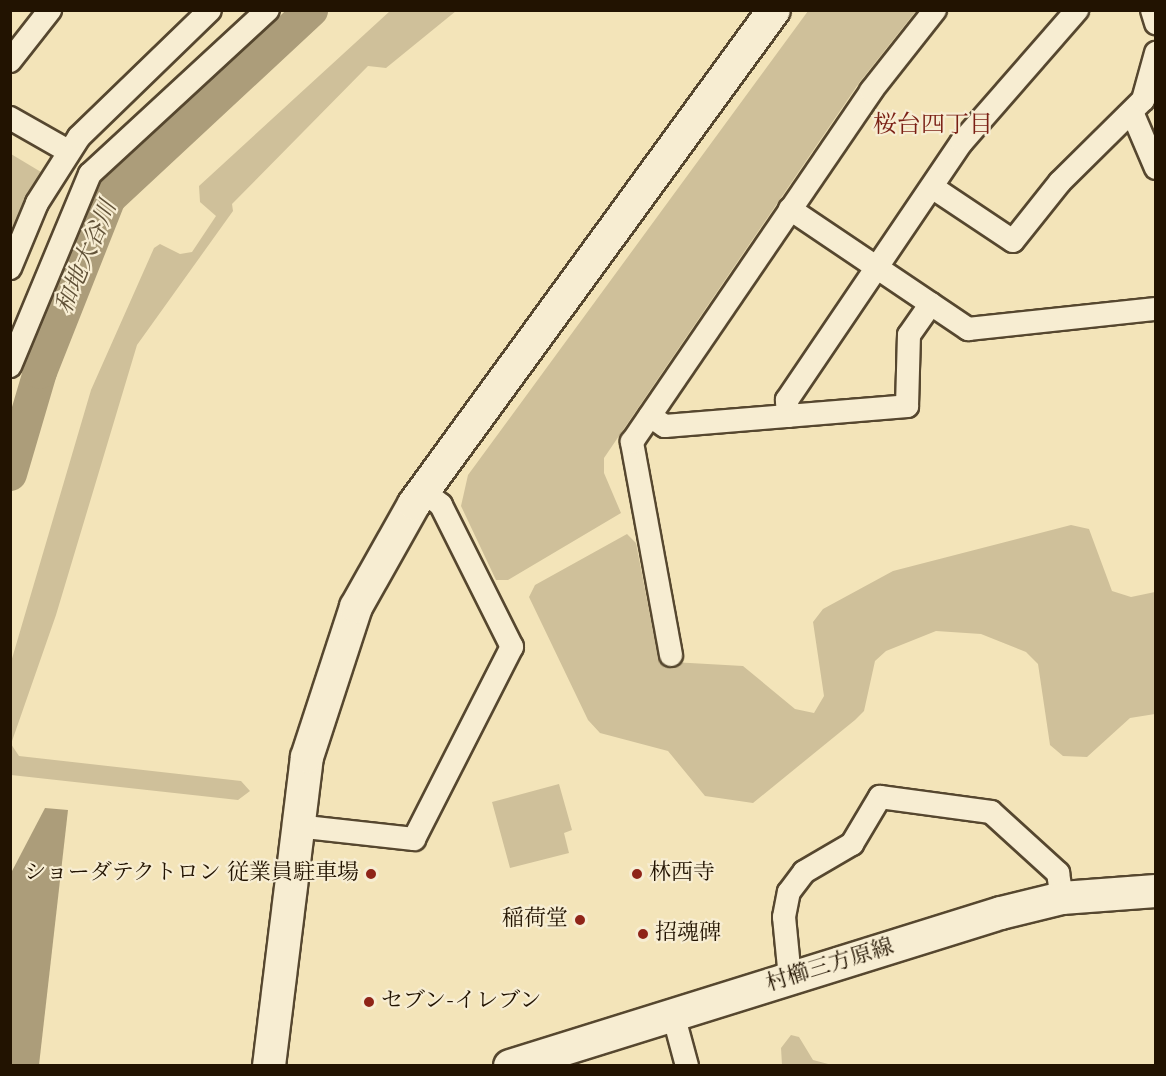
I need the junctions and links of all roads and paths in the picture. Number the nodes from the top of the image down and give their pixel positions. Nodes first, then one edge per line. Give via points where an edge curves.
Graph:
1 (50, 10) edge
2 (210, 10) edge
3 (268, 10) edge
4 (774, 10) edge
5 (935, 10) edge
6 (1077, 10) edge
7 (1152, 10) edge
8 (1155, 23) edge
9 (1155, 53) edge
10 (10, 61) edge
11 (1132, 112) junction
12 (10, 118) edge
13 (68, 151) junction
14 (1155, 168) edge
15 (932, 187) junction
16 (790, 209) junction
17 (12, 260) edge
18 (877, 267) junction
19 (931, 304) junction
20 (1155, 309) edge
21 (10, 366) edge
22 (650, 416) junction
23 (788, 416) junction
24 (423, 491) junction
25 (671, 655) dead end
26 (296, 826) junction
27 (1155, 891) edge
28 (1062, 898) junction
29 (790, 978) junction
30 (673, 1014) junction
31 (269, 1065) edge
32 (510, 1065) edge
33 (687, 1065) edge

1 - 10 street
2 - 13 street via 102,111
3 - 21 street via 90,174
4 - 24 street
5 - 16 street via 871,91
6 - 15 street via 1009,82
7 - 8 street
9 - 11 street via 1143,100
11 - 14 street
11 - 15 street via 1060,182 1013,241
12 - 13 street
13 - 17 street via 37,203
15 - 18 street
16 - 18 street
16 - 22 street
18 - 19 street
18 - 23 street via 787,400
19 - 20 street via 968,329
19 - 23 street via 909,335 907,406
22 - 23 street via 665,426
22 - 25 street via 632,442
24 - 26 street via 373,572 340,644 313,728
24 - 26 street via 441,505 512,647 414,838
26 - 31 street
27 - 28 street, 村櫛三方原線
28 - 29 street, 村櫛三方原線
28 - 29 street via 1058,873 991,812 880,797 852,844 804,872 789,892 784,917
29 - 30 street, 村櫛三方原線
30 - 32 street, 村櫛三方原線
30 - 33 street

